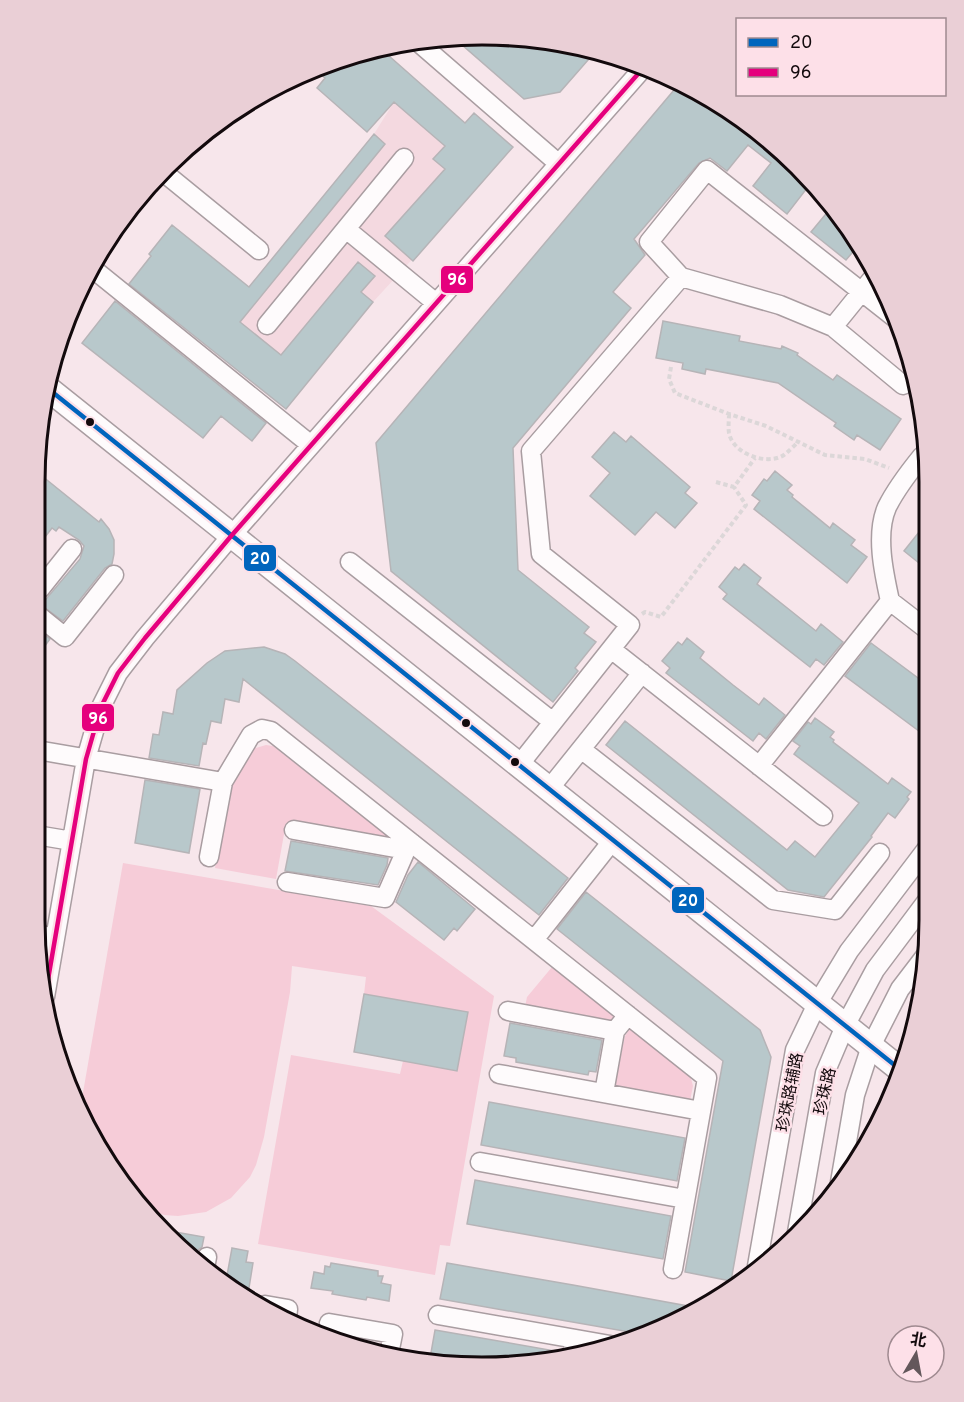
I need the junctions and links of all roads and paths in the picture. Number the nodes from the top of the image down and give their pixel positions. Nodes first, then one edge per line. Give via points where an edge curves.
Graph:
1 (426, 49) edge
2 (638, 74) edge
3 (404, 158) dead end
4 (559, 164) junction
5 (169, 177) edge
6 (346, 229) junction
7 (260, 250) dead end
8 (98, 273) edge
9 (681, 277) junction
10 (870, 282) edge
11 (862, 292) junction
12 (436, 303) junction
13 (883, 309) edge
14 (267, 325) dead end
15 (833, 327) junction
16 (671, 366) dead end
17 (903, 385) dead end
18 (54, 393) edge
19 (729, 414) junction
20 (798, 442) junction
21 (311, 445) junction
22 (755, 458) junction
23 (918, 461) edge
24 (907, 475) junction
25 (716, 482) dead end
26 (734, 487) junction
27 (232, 535) junction
28 (72, 549) dead end
29 (350, 562) dead end
30 (114, 575) dead end
31 (45, 583) edge
32 (890, 601) junction
33 (45, 621) edge
34 (919, 623) edge
35 (630, 625) junction
36 (611, 649) junction
37 (642, 673) junction
38 (553, 722) junction
39 (581, 749) junction
40 (45, 751) edge
41 (86, 759) junction
42 (519, 765) junction
43 (759, 766) junction
44 (223, 782) junction
45 (549, 789) junction
46 (823, 816) dead end
47 (294, 830) dead end
48 (45, 837) edge
49 (614, 840) junction
50 (72, 842) junction
51 (409, 847) junction
52 (880, 853) dead end
53 (209, 857) dead end
54 (919, 860) edge
55 (287, 882) dead end
56 (919, 911) edge
57 (46, 936) edge
58 (55, 938) junction
59 (534, 940) junction
60 (916, 968) edge
61 (49, 975) edge
62 (817, 1004) junction
63 (508, 1011) dead end
64 (628, 1015) junction
65 (845, 1026) junction
66 (615, 1030) junction
67 (871, 1046) junction
68 (894, 1065) edge
69 (499, 1074) dead end
70 (604, 1093) junction
71 (701, 1111) junction
72 (480, 1162) dead end
73 (842, 1168) edge
74 (685, 1200) junction
75 (799, 1221) edge
76 (758, 1259) edge
77 (673, 1269) dead end
78 (438, 1315) dead end
79 (329, 1323) dead end
80 (575, 1339) junction
81 (594, 1342) edge
82 (390, 1347) edge
83 (573, 1347) edge

1 - 4 street
2 - 4 street
3 - 6 street
4 - 12 street
5 - 7 street
6 - 12 street
6 - 14 street
8 - 21 street
9 - 11 street via 649,242 707,170
9 - 15 street via 780,305
9 - 35 street via 531,451 541,554
10 - 11 street
11 - 13 street
11 - 15 street
12 - 21 street
15 - 17 street
16 - 19 path via 669,380 675,393
18 - 27 main road
19 - 20 path
19 - 22 path via 729,436 742,451
20 - 22 path via 783,455
20 - 24 path via 825,455 865,459
21 - 27 street
22 - 26 path
23 - 24 street
24 - 32 street via 886,509 882,532 882,563
25 - 26 path
26 - 35 path via 746,505 661,616 645,612
27 - 41 street via 118,673 101,707
27 - 42 main road
28 - 31 street
29 - 38 street
30 - 33 street via 65,636
32 - 34 street
32 - 43 street
35 - 36 street
36 - 37 street
36 - 38 street
37 - 39 street
37 - 43 street
38 - 42 street
39 - 45 street
39 - 52 street via 773,900 836,909
40 - 41 street
41 - 44 street
41 - 50 street
42 - 45 main road
43 - 46 street
44 - 51 street via 251,735 262,729 271,731
44 - 53 street
45 - 49 main road
47 - 51 street
48 - 50 street
49 - 59 street
49 - 62 main road
50 - 58 street
51 - 55 street via 385,898
51 - 59 street
54 - 62 street, 珍珠路辅路 via 849,951
56 - 65 street, 珍珠路 via 875,970
57 - 58 street
58 - 61 street
59 - 64 street
60 - 67 street via 900,988
62 - 65 main road
62 - 76 street, 珍珠路辅路 via 795,1050
63 - 66 street
64 - 66 street
64 - 71 street via 707,1078
65 - 67 main road
65 - 75 street, 珍珠路 via 825,1073
66 - 70 street
67 - 68 main road
67 - 73 street via 855,1095
69 - 70 street
70 - 71 street
71 - 74 street
72 - 74 street
74 - 77 street
78 - 80 street
79 - 82 street via 393,1334
80 - 81 street
80 - 83 street

